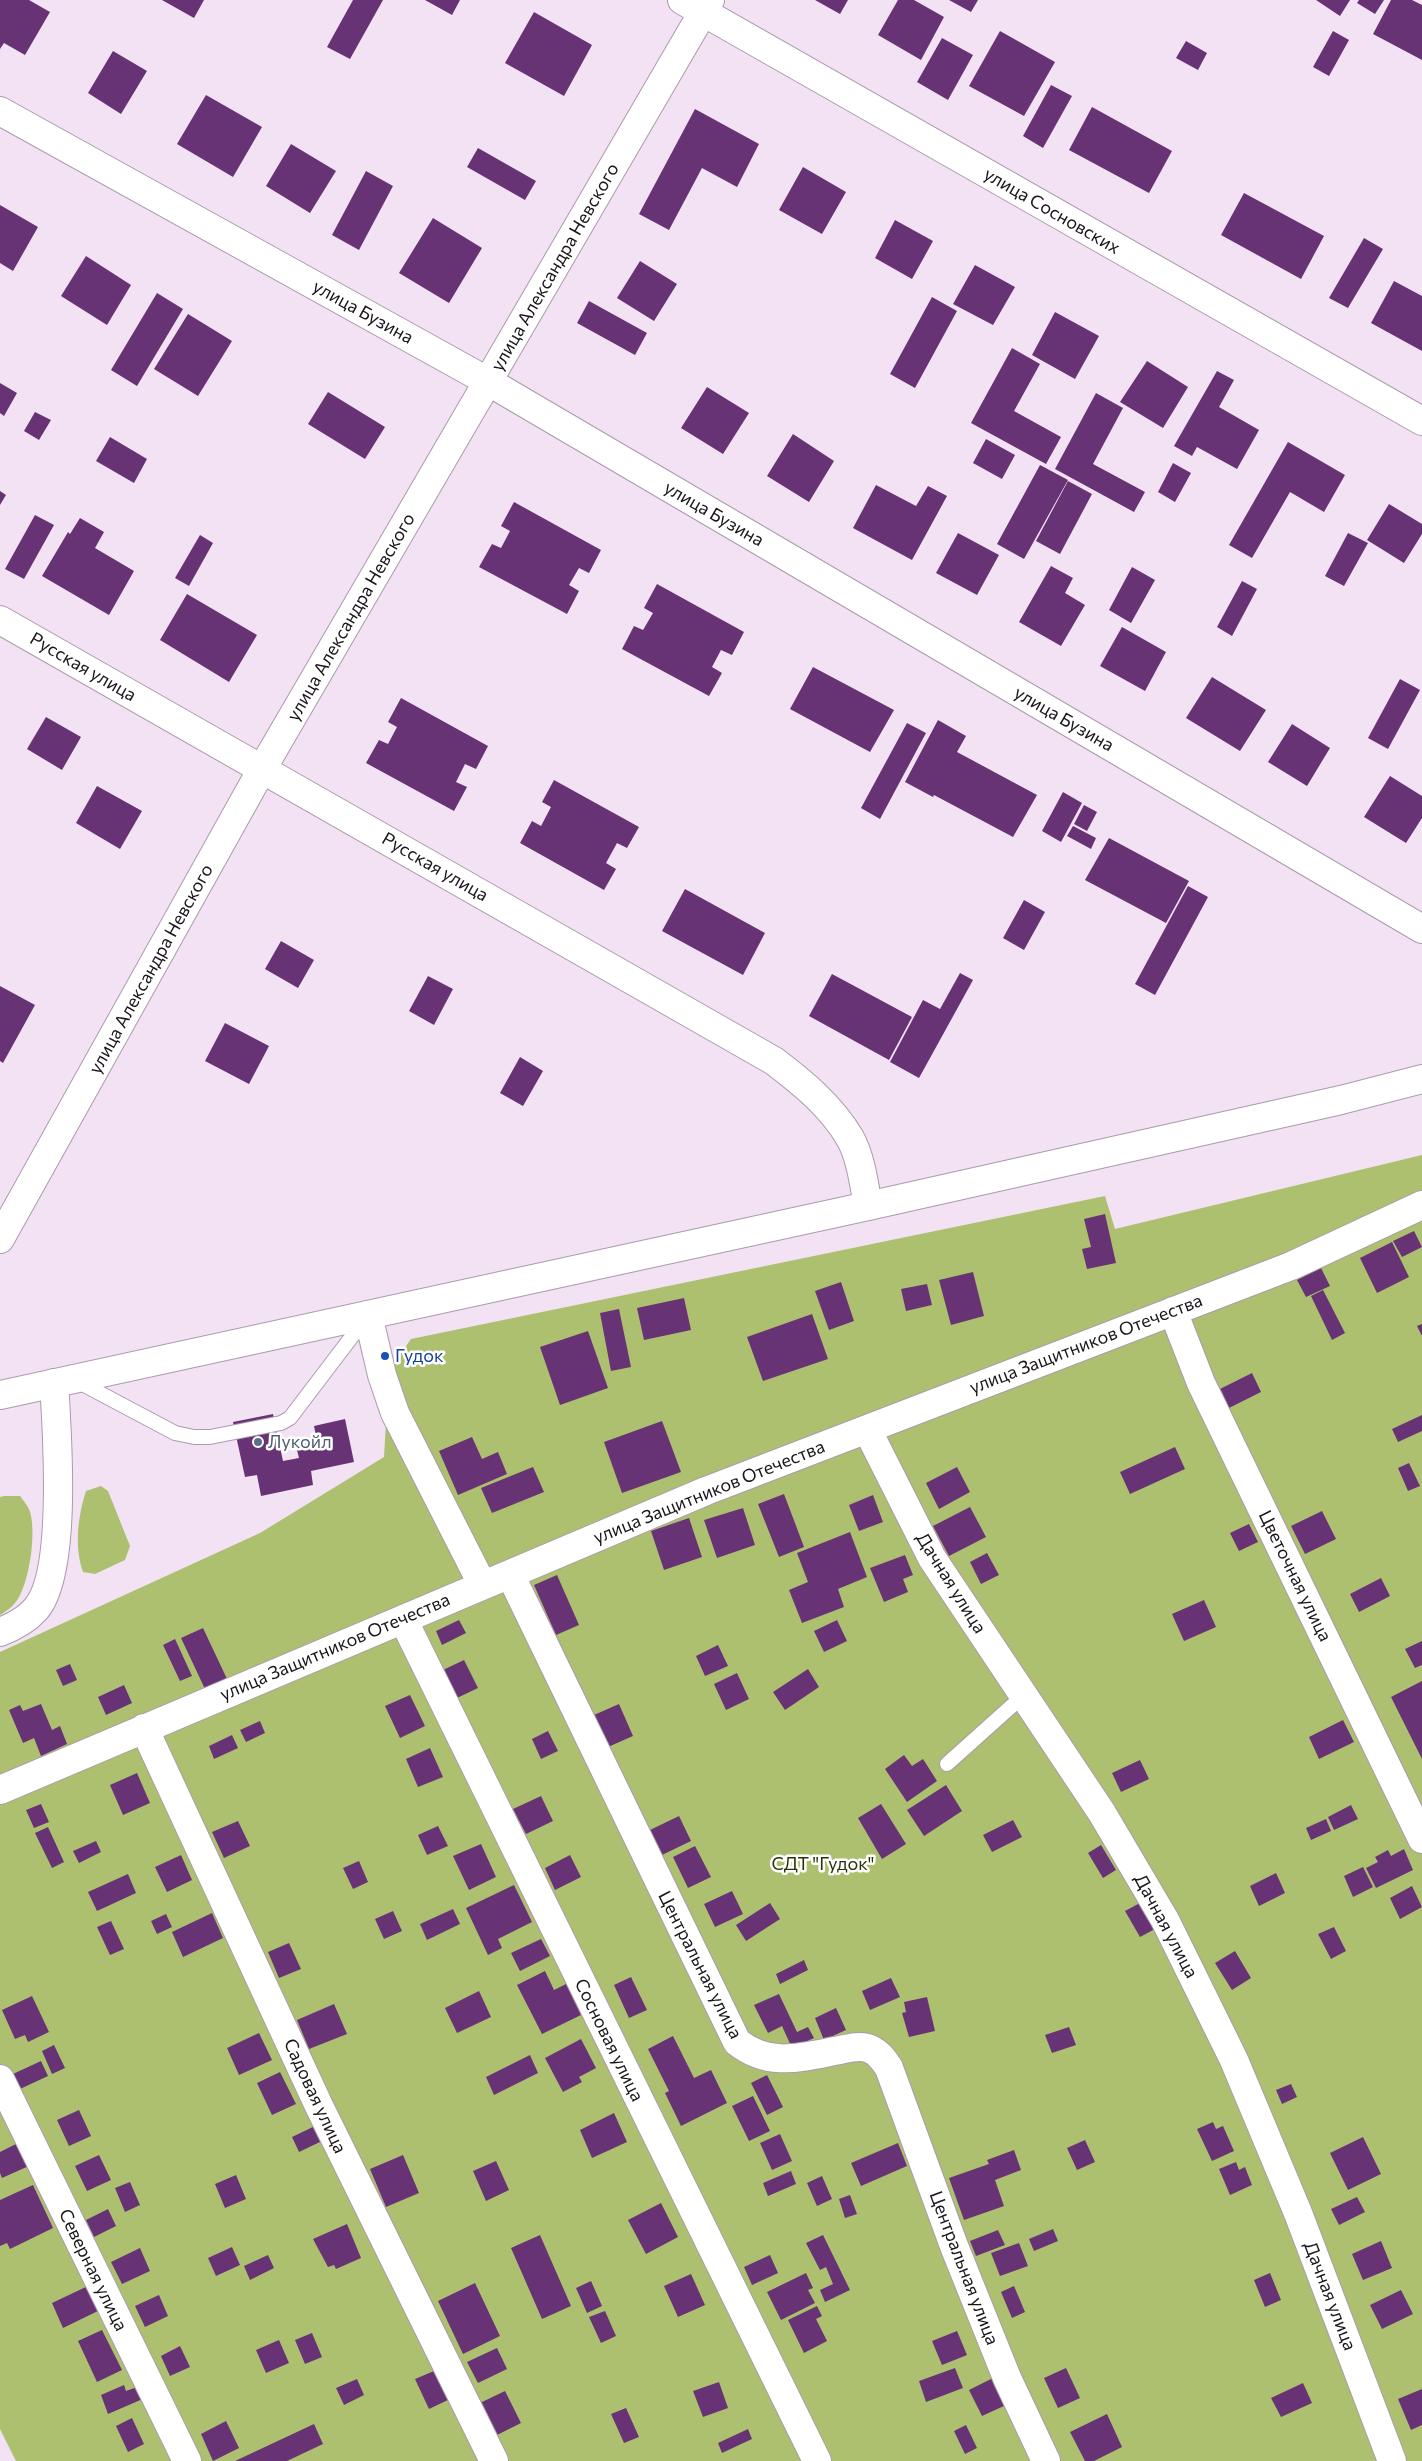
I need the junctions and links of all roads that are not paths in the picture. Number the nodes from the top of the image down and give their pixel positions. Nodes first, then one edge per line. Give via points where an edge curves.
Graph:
1 (698, 4) edge
2 (0, 111) edge
3 (489, 382) junction
4 (1422, 421) edge
5 (0, 620) edge
6 (262, 769) junction
7 (1422, 929) edge
8 (1422, 1079) edge
9 (1422, 1205) edge
10 (868, 1206) junction
11 (0, 1239) edge
12 (1173, 1311) junction
13 (368, 1315) junction
14 (63, 1381) junction
15 (0, 1395) edge
16 (867, 1429) junction
17 (510, 1574) junction
18 (482, 1584) junction
19 (402, 1619) junction
20 (0, 1632) edge
21 (1024, 1695) junction
22 (144, 1728) junction
23 (947, 1764) dead end
24 (0, 1790) edge
25 (1422, 1839) edge
26 (0, 2079) edge
27 (187, 2461) edge
28 (494, 2461) edge
29 (817, 2461) edge
30 (1046, 2461) edge
31 (1392, 2461) edge

1 - 3 street, улица Александра Невского
1 - 4 street, улица Сосновских
2 - 3 street, улица Бузина
3 - 6 street, улица Александра Невского
3 - 7 street, улица Бузина
5 - 6 street, Русская улица
6 - 10 street, Русская улица via 774,1061 825,1104 850,1139 860,1165
6 - 11 street, улица Александра Невского
8 - 10 street
9 - 12 street, улица Защитников Отечества via 1291,1266
10 - 13 street
12 - 16 street, улица Защитников Отечества
12 - 25 street, Цветочная улица via 1201,1383
13 - 14 street
13 - 14 lane via 290,1418 281,1423 210,1437 194,1437 175,1433
13 - 18 street via 395,1413
14 - 15 street
14 - 20 street via 57,1531 51,1577 37,1609 15,1626
16 - 17 street, улица Защитников Отечества via 706,1491
16 - 21 street, Дачная улица via 932,1558
17 - 18 street, улица Защитников Отечества
17 - 30 street, Центральная улица via 737,2042 748,2051 776,2059 870,2048 882,2057 889,2068 1007,2378
18 - 19 street, улица Защитников Отечества
19 - 22 street, улица Защитников Отечества
19 - 29 street, Сосновая улица
21 - 23 lane
21 - 31 street, Дачная улица via 1102,1813 1165,1920 1234,2060 1298,2213
22 - 24 street, улица Защитников Отечества
22 - 28 street, Садовая улица via 319,2106
26 - 27 street, Северная улица

